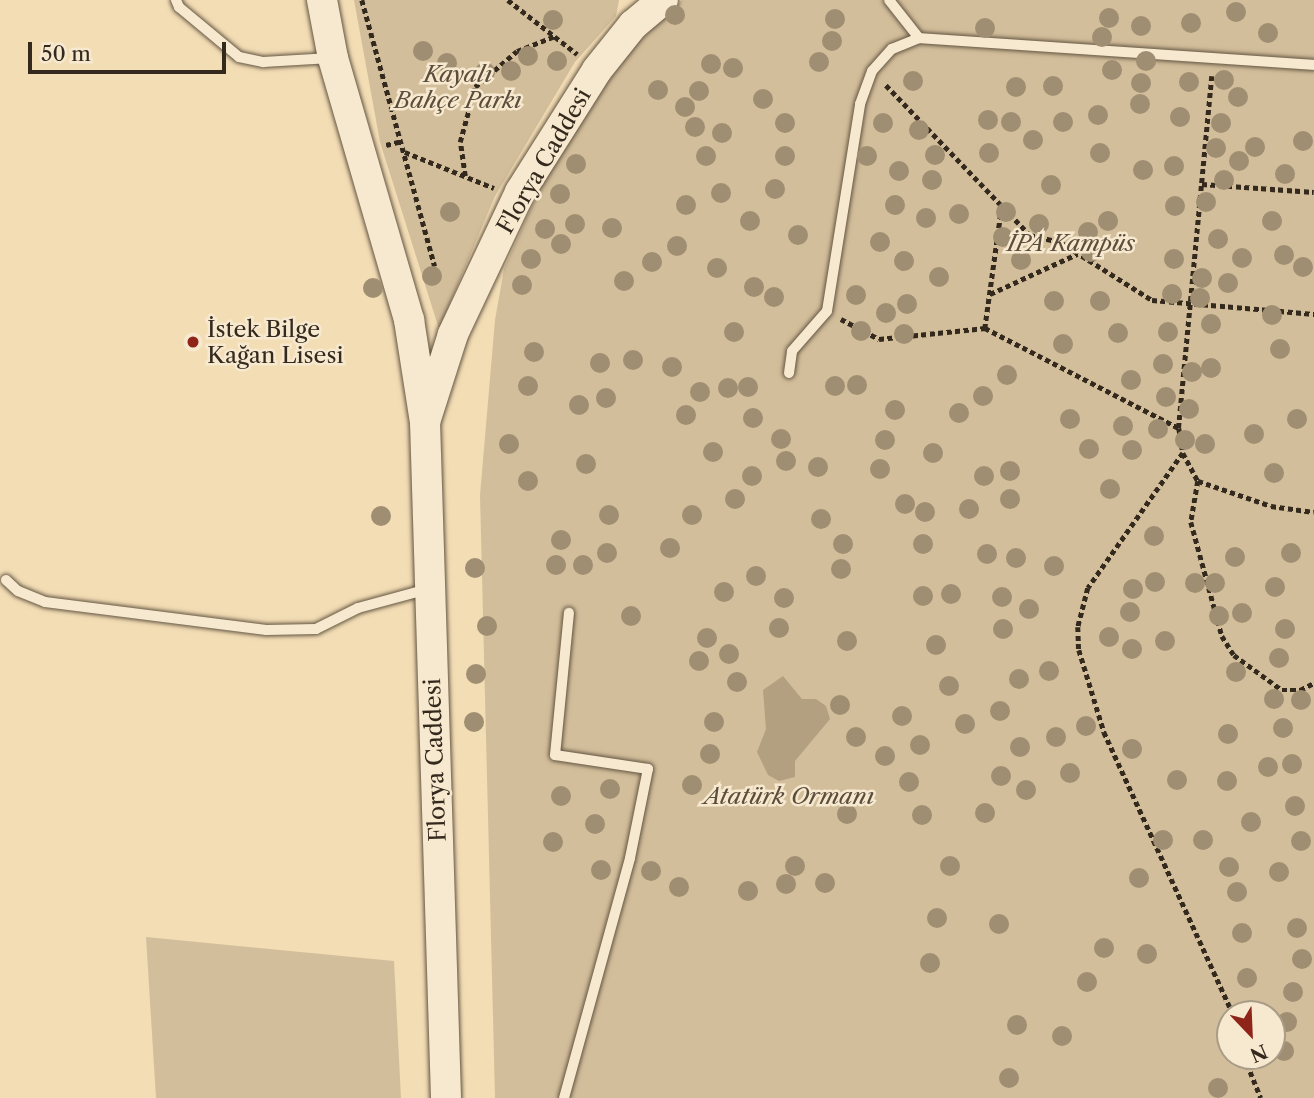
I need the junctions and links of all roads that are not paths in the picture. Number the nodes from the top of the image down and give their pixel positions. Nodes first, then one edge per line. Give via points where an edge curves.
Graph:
1 (176, 0) edge
2 (321, 0) edge
3 (663, 0) edge
4 (889, 0) edge
5 (634, 13) edge
6 (919, 38) junction
7 (334, 58) junction
8 (1314, 65) edge
9 (408, 320) junction
10 (453, 334) junction
11 (789, 373) dead end
12 (425, 422) junction
13 (6, 580) dead end
14 (430, 589) junction
15 (569, 613) dead end
16 (446, 1098) edge
17 (564, 1098) edge

1 - 7 lane via 178,7 239,57 263,62
2 - 7 main road, Florya Caddesi
3 - 5 main road, Florya Caddesi
4 - 6 lane
5 - 10 main road, Florya Caddesi via 517,198
6 - 8 lane
6 - 11 lane via 892,49 872,71 860,104 827,311 792,351
7 - 9 main road, Florya Caddesi
9 - 10 main road via 420,338 436,344
9 - 12 main road, Florya Caddesi
10 - 12 main road, Florya Caddesi
12 - 14 main road, Florya Caddesi
13 - 14 lane via 18,592 45,602 265,630 317,629 358,608
14 - 16 main road, Florya Caddesi
15 - 17 lane via 555,755 648,769 630,858

